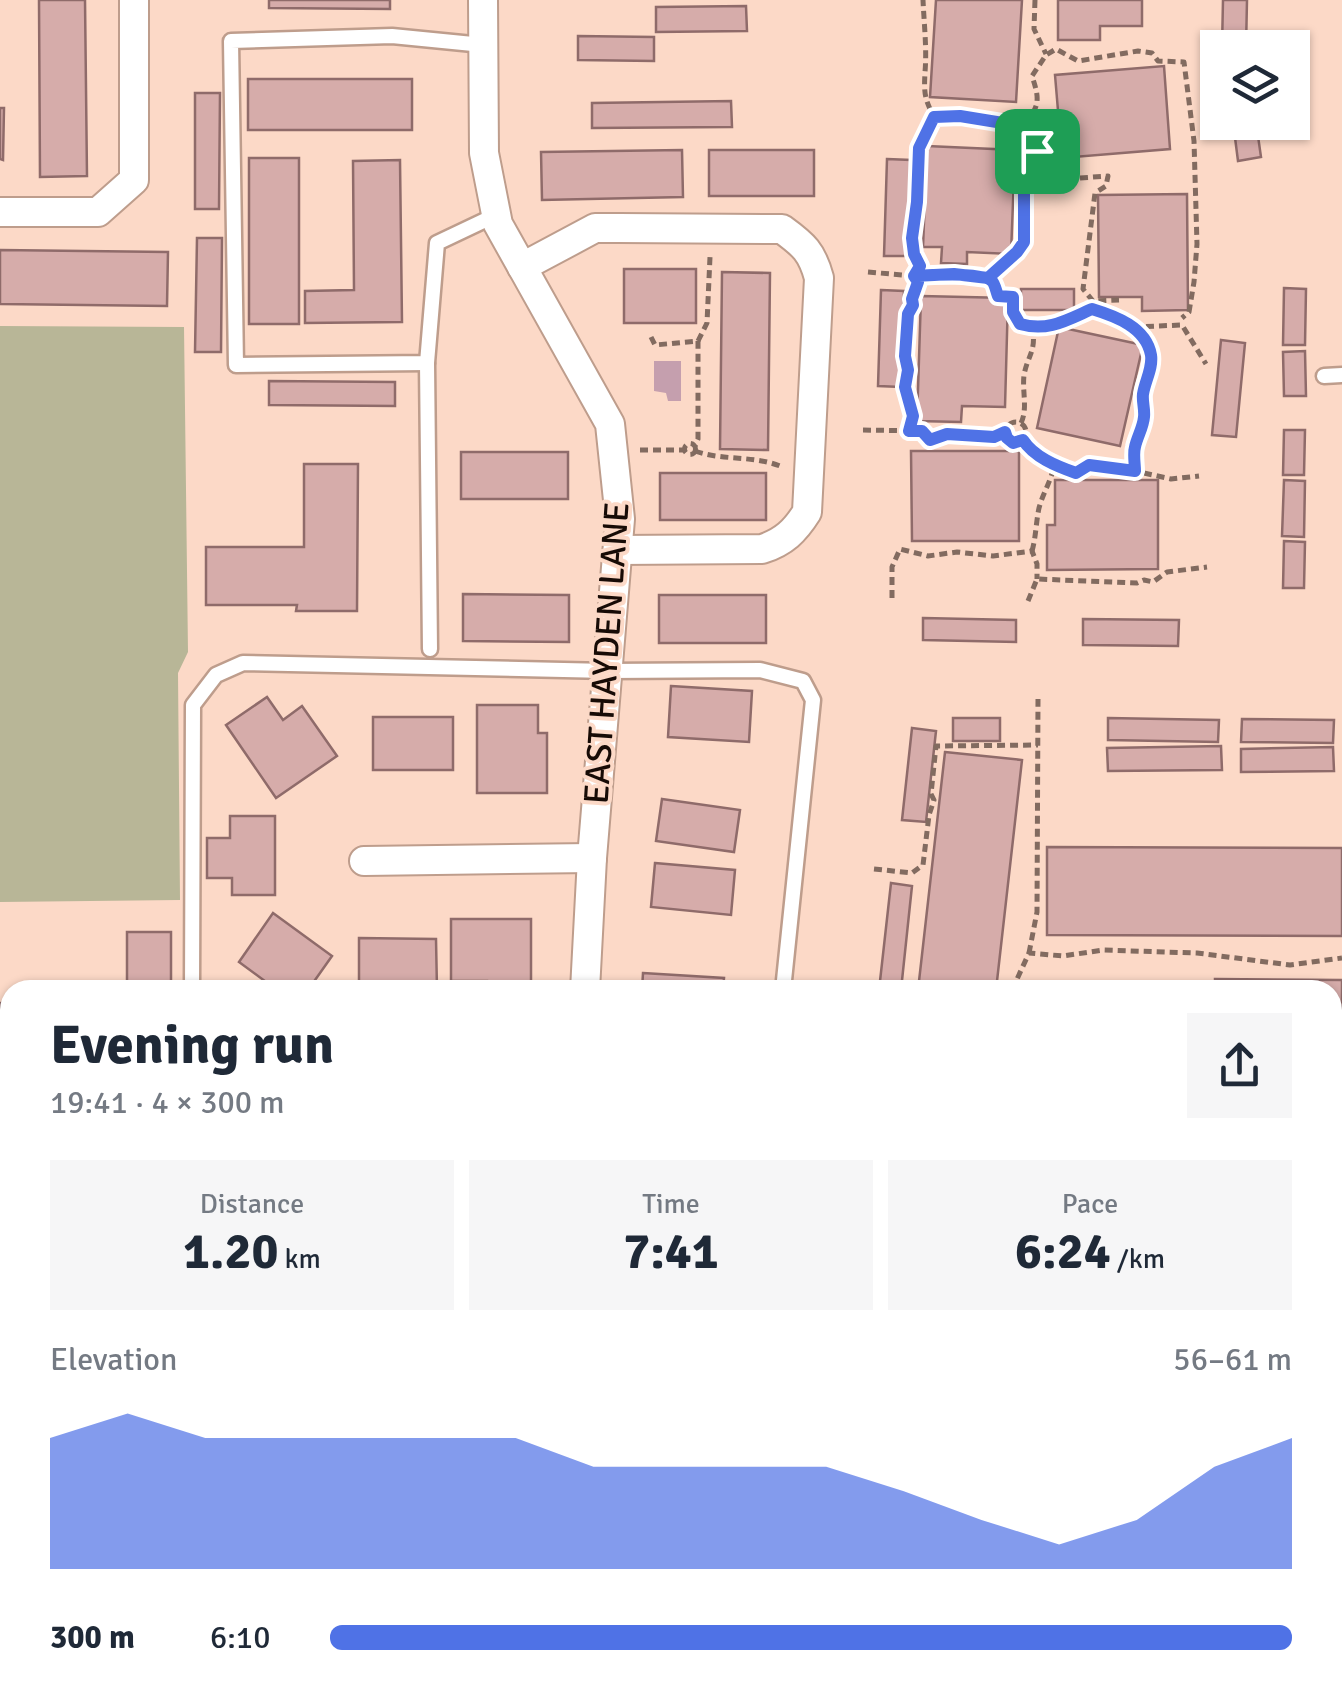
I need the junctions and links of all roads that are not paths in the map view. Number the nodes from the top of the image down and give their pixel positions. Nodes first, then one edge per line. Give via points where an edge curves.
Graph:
1 (134, 0) edge
2 (482, 0) edge
3 (483, 46) junction
4 (0, 212) edge
5 (496, 215) junction
6 (522, 268) junction
7 (427, 364) junction
8 (1342, 375) edge
9 (1324, 376) dead end
10 (618, 550) junction
11 (430, 649) dead end
12 (608, 671) junction
13 (592, 858) junction
14 (364, 861) dead end
15 (192, 980) edge
16 (586, 980) edge
17 (784, 980) edge

1 - 4 street via 134,180 98,212
2 - 3 street, EAST HAYDEN LANE
3 - 5 street, EAST HAYDEN LANE via 484,153
3 - 7 lane via 392,36 231,41 236,365
5 - 6 street, EAST HAYDEN LANE
5 - 7 lane via 437,243
6 - 10 street, EAST HAYDEN LANE via 610,424
6 - 10 street via 596,228 782,229 814,261 807,512 796,530 762,549
7 - 11 lane
8 - 9 lane
10 - 12 street, EAST HAYDEN LANE
12 - 13 street, EAST HAYDEN LANE
12 - 15 lane via 243,664 216,675 193,705
12 - 17 lane via 760,670 804,681 813,700
13 - 14 street
13 - 16 street, EAST HAYDEN LANE

